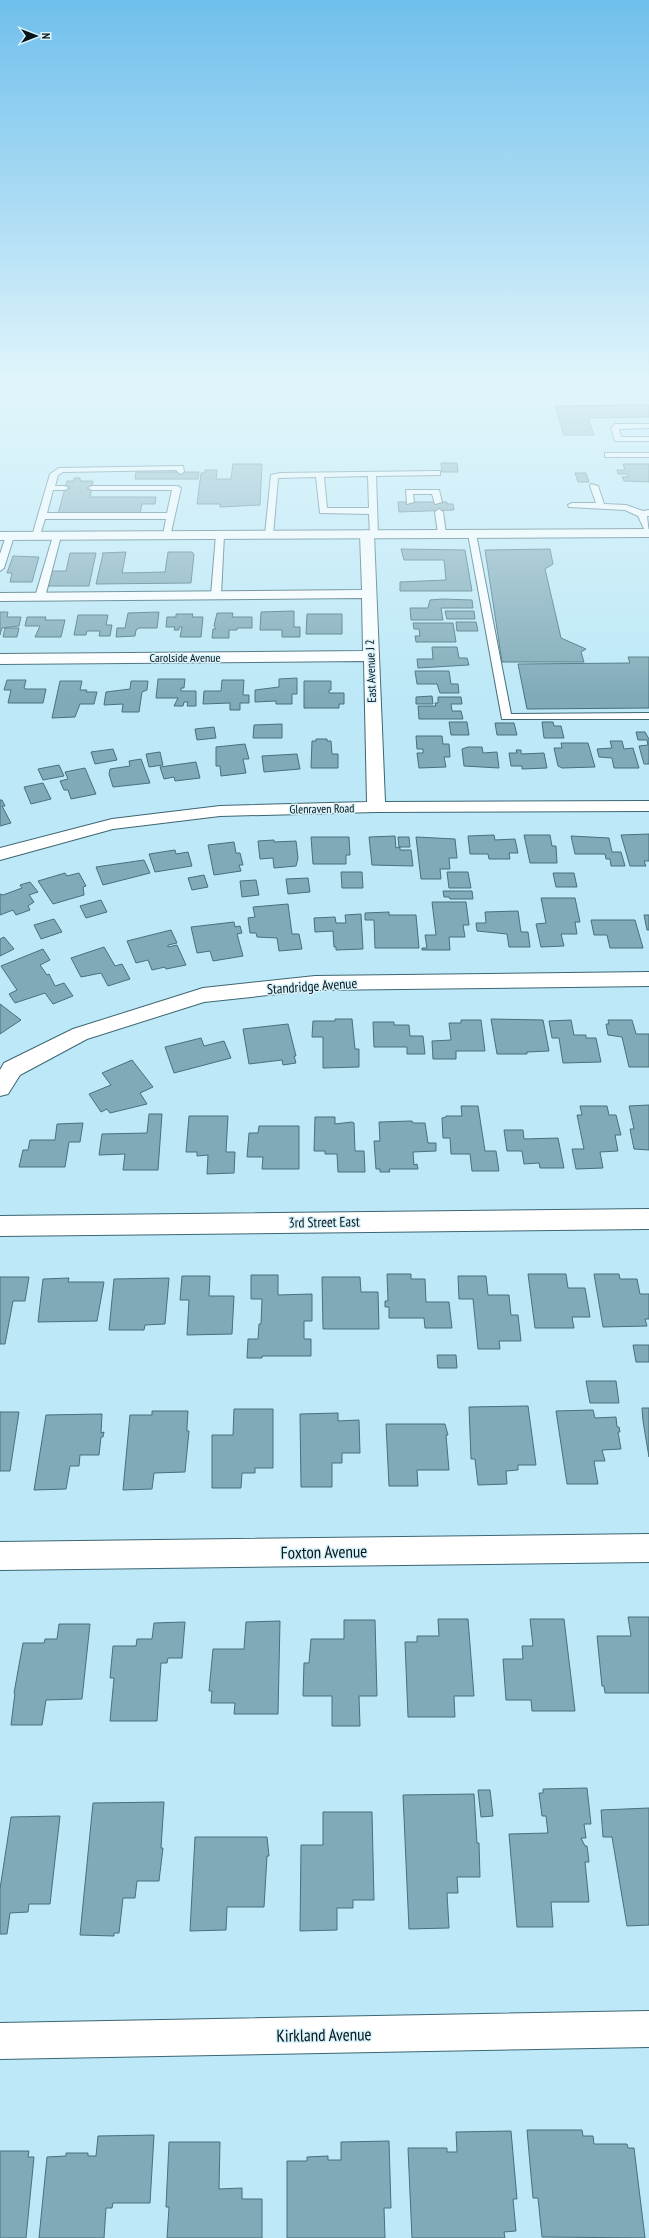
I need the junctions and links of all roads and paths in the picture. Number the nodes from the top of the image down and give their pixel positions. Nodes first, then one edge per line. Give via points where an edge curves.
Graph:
1 (49, 491) edge
2 (176, 491) edge
3 (273, 491) edge
4 (321, 491) edge
5 (372, 491) edge
6 (596, 491) edge
7 (410, 502) dead end
8 (438, 502) dead end
9 (572, 505) dead end
10 (601, 506) junction
11 (141, 509) dead end
12 (59, 510) dead end
13 (373, 511) junction
14 (172, 512) junction
15 (439, 512) dead end
16 (42, 513) junction
17 (646, 513) edge
18 (649, 532) edge
19 (370, 534) junction
20 (442, 534) junction
21 (472, 534) junction
22 (166, 535) junction
23 (220, 535) junction
24 (269, 535) junction
25 (5, 536) edge
26 (36, 536) junction
27 (57, 536) junction
28 (0, 568) edge
29 (369, 594) junction
30 (216, 596) junction
31 (0, 597) edge
32 (40, 597) junction
33 (370, 656) junction
34 (0, 659) edge
35 (649, 716) edge
36 (649, 806) edge
37 (376, 808) junction
38 (0, 854) edge
39 (649, 979) edge
40 (0, 1088) edge
41 (649, 1219) edge
42 (0, 1226) edge
43 (649, 1548) edge
44 (0, 1556) edge
45 (649, 2029) edge
46 (0, 2041) edge

1 - 16 lane
2 - 14 lane
3 - 24 lane
4 - 13 lane via 323,511
5 - 13 lane
6 - 10 lane
7 - 8 lane via 409,492 436,492
9 - 10 lane
10 - 17 lane
11 - 14 lane
12 - 16 lane
13 - 19 lane
14 - 16 lane
14 - 22 lane
15 - 20 lane
16 - 26 lane
17 - 18 lane
18 - 21 street
19 - 20 street
19 - 24 street
19 - 29 street, East Avenue J 2
20 - 21 street
21 - 35 lane via 506,717
22 - 23 street
22 - 27 street
23 - 24 street
23 - 30 lane
25 - 26 street
25 - 28 lane
26 - 27 street
27 - 32 lane
29 - 30 street
29 - 33 street, East Avenue J 2
30 - 32 street
31 - 32 street
33 - 34 street, Carolside Avenue
33 - 37 street, East Avenue J 2
36 - 37 street, Glenraven Road
37 - 38 street, Glenraven Road via 220,811 112,824
39 - 40 street, Standridge Avenue via 315,983 203,995 80,1034 12,1069
41 - 42 street, 3rd Street East
43 - 44 street, Foxton Avenue
45 - 46 street, Kirkland Avenue

